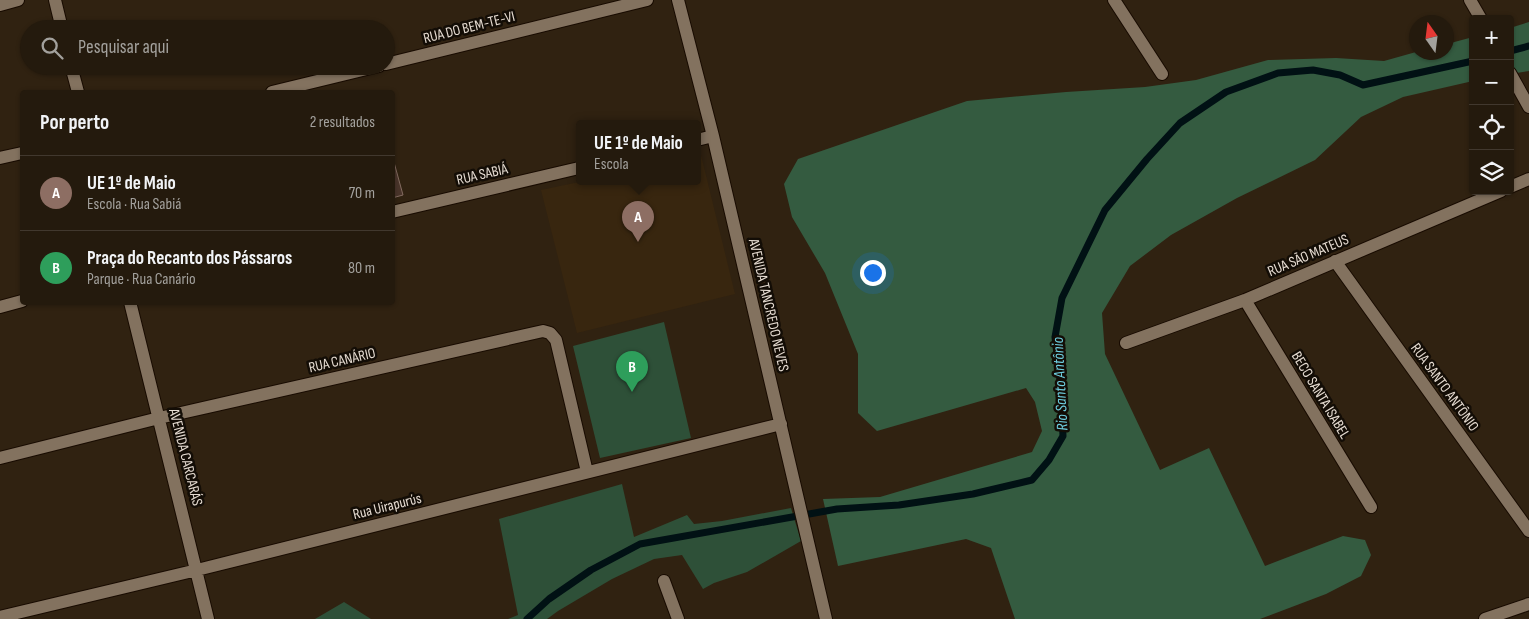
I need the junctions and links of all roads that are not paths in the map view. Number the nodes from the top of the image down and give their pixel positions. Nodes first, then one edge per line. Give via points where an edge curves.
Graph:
1 (18, 0) edge
2 (55, 0) edge
3 (647, 0) edge
4 (678, 0) edge
5 (1114, 0) edge
6 (1470, 0) edge
7 (0, 5) edge
8 (1478, 15) edge
9 (60, 20) edge
10 (395, 62) edge
11 (1162, 74) dead end
12 (73, 75) edge
13 (341, 75) edge
14 (1514, 81) edge
15 (77, 90) edge
16 (280, 90) edge
17 (1529, 107) edge
18 (713, 136) junction
19 (701, 139) edge
20 (20, 153) edge
21 (0, 158) edge
22 (576, 169) edge
23 (1529, 179) edge
24 (1514, 185) edge
25 (1492, 195) edge
26 (395, 211) edge
27 (1335, 261) junction
28 (1244, 300) junction
29 (20, 302) edge
30 (131, 305) edge
31 (0, 307) edge
32 (1126, 342) dead end
33 (159, 418) junction
34 (781, 424) junction
35 (0, 458) edge
36 (587, 472) junction
37 (1371, 507) dead end
38 (1529, 531) edge
39 (197, 570) junction
40 (664, 580) dead end
41 (1529, 604) edge
42 (0, 617) edge
43 (208, 619) edge
44 (678, 619) edge
45 (826, 619) edge
46 (1485, 619) edge

1 - 7 street
2 - 9 street
3 - 10 street, RUA DO BEM-TE-VI
4 - 18 street, AVENIDA TANCREDO NEVES
5 - 11 street
6 - 8 street
12 - 15 street
13 - 16 street
14 - 17 street
18 - 19 street
18 - 34 street, AVENIDA TANCREDO NEVES
20 - 21 street
22 - 26 street, RUA SABIÁ
23 - 24 street
25 - 27 street, RUA SÃO MATEUS
27 - 28 street, RUA SÃO MATEUS
27 - 38 street, RUA SANTO ANTÔNIO
28 - 32 street, RUA SÃO MATEUS
28 - 37 street, BECO SANTA ISABEL
29 - 31 street
30 - 33 street, AVENIDA CARCARÁS
33 - 35 street, RUA CANÁRIO
33 - 36 street, RUA CANÁRIO via 543,331 556,340
33 - 39 street, AVENIDA CARCARÁS
34 - 36 street, Rua Uirapurύs
34 - 45 street, AVENIDA TANCREDO NEVES
36 - 39 street, Rua Uirapurύs
39 - 42 street, Rua Uirapurύs
39 - 43 street, AVENIDA CARCARÁS
40 - 44 street
41 - 46 street

